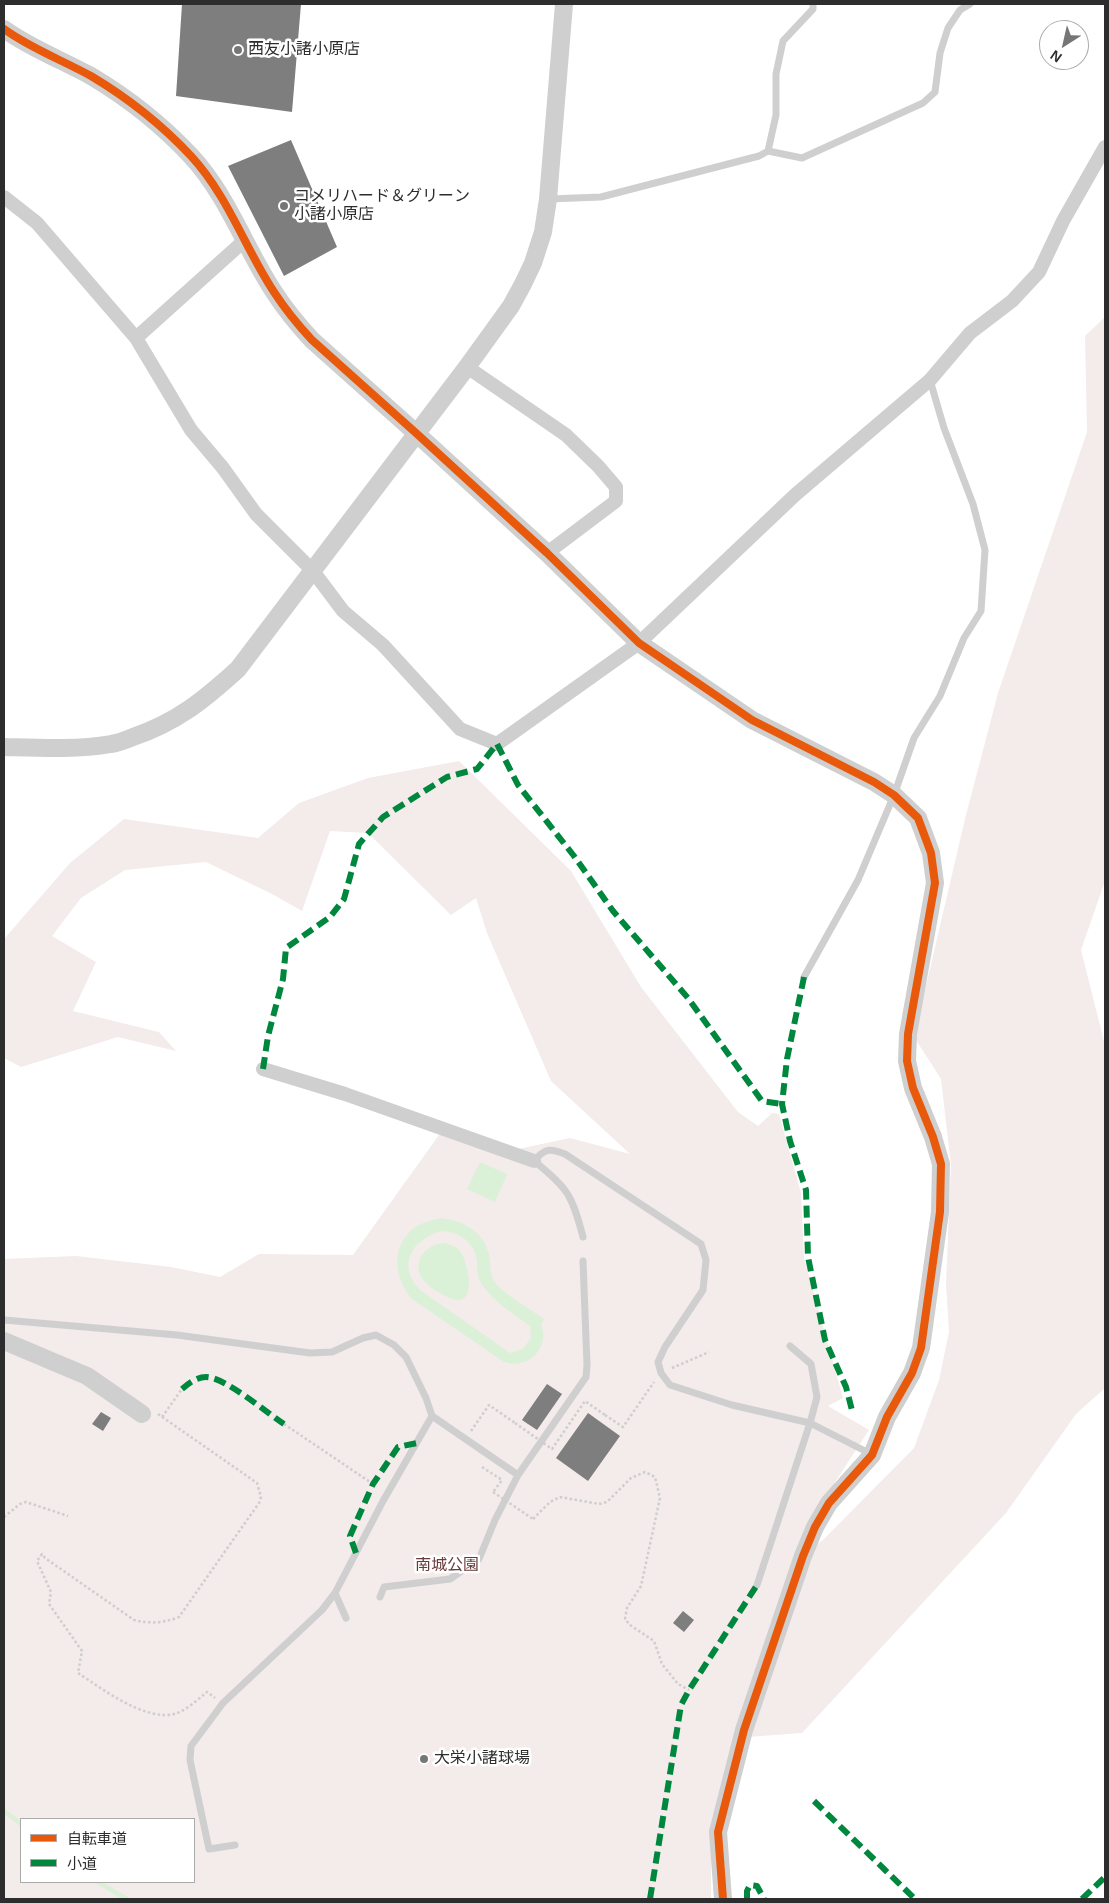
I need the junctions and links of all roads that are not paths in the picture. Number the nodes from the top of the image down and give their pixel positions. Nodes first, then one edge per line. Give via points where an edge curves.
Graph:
1 (564, 4) edge
2 (813, 4) edge
3 (970, 4) edge
4 (4, 29) edge
5 (1105, 147) edge
6 (768, 151) junction
7 (4, 197) edge
8 (548, 199) junction
9 (245, 240) junction
10 (136, 338) junction
11 (467, 367) junction
12 (930, 380) junction
13 (416, 433) junction
14 (547, 553) junction
15 (313, 571) junction
16 (639, 643) junction
17 (4, 747) edge
18 (894, 795) junction
19 (804, 977) dead end
20 (263, 1069) dead end
21 (534, 1160) junction
22 (583, 1237) dead end
23 (583, 1261) dead end
24 (4, 1320) edge
25 (4, 1341) edge
26 (790, 1346) dead end
27 (148, 1413) road end
28 (432, 1416) junction
29 (810, 1423) junction
30 (872, 1455) junction
31 (518, 1474) junction
32 (757, 1585) dead end
33 (335, 1593) junction
34 (380, 1597) dead end
35 (346, 1618) dead end
36 (235, 1845) dead end
37 (722, 1899) edge

1 - 8 street
2 - 6 lane via 813,9 783,41 776,74 776,115
3 - 6 lane via 960,10 948,28 934,92 923,103 802,158
4 - 9 street via 127,99 164,129 216,187
5 - 12 street via 1063,221 1039,272 1012,301 970,333
6 - 8 lane via 601,197
7 - 10 street via 37,223
8 - 11 street via 543,232 523,284
9 - 10 street
9 - 13 street via 274,292 297,324
10 - 15 street via 191,430 256,514
11 - 13 street
11 - 14 street via 566,435 616,487 616,501
12 - 16 street via 795,495
12 - 18 lane via 973,504 985,550 981,611 964,638 940,696 914,738
13 - 14 street
13 - 15 street
14 - 16 street
15 - 16 street via 344,611 383,645 460,730 497,744
15 - 17 street via 238,669 177,718 149,732 112,744 56,749
16 - 18 street via 752,720
18 - 19 lane via 858,880
18 - 30 street via 918,818 931,854 935,883 908,1034 907,1061 913,1088 941,1164 940,1212 921,1348
20 - 21 street
21 - 22 lane via 562,1184 572,1199
21 - 29 lane via 542,1151 565,1154 701,1244 706,1260 703,1290 658,1362 670,1385 732,1405
23 - 31 lane via 586,1377
24 - 28 lane via 177,1334 310,1353 332,1352 376,1335 394,1345 406,1357
25 - 27 street via 87,1376
26 - 29 lane via 811,1364 817,1397
28 - 31 lane
28 - 33 lane
29 - 30 lane
29 - 32 lane
30 - 37 street via 829,1503 816,1527 803,1556 744,1730 718,1832
31 - 34 lane via 479,1559 450,1579 384,1587
33 - 35 lane
33 - 36 lane via 322,1610 223,1703 191,1746 190,1760 209,1848

